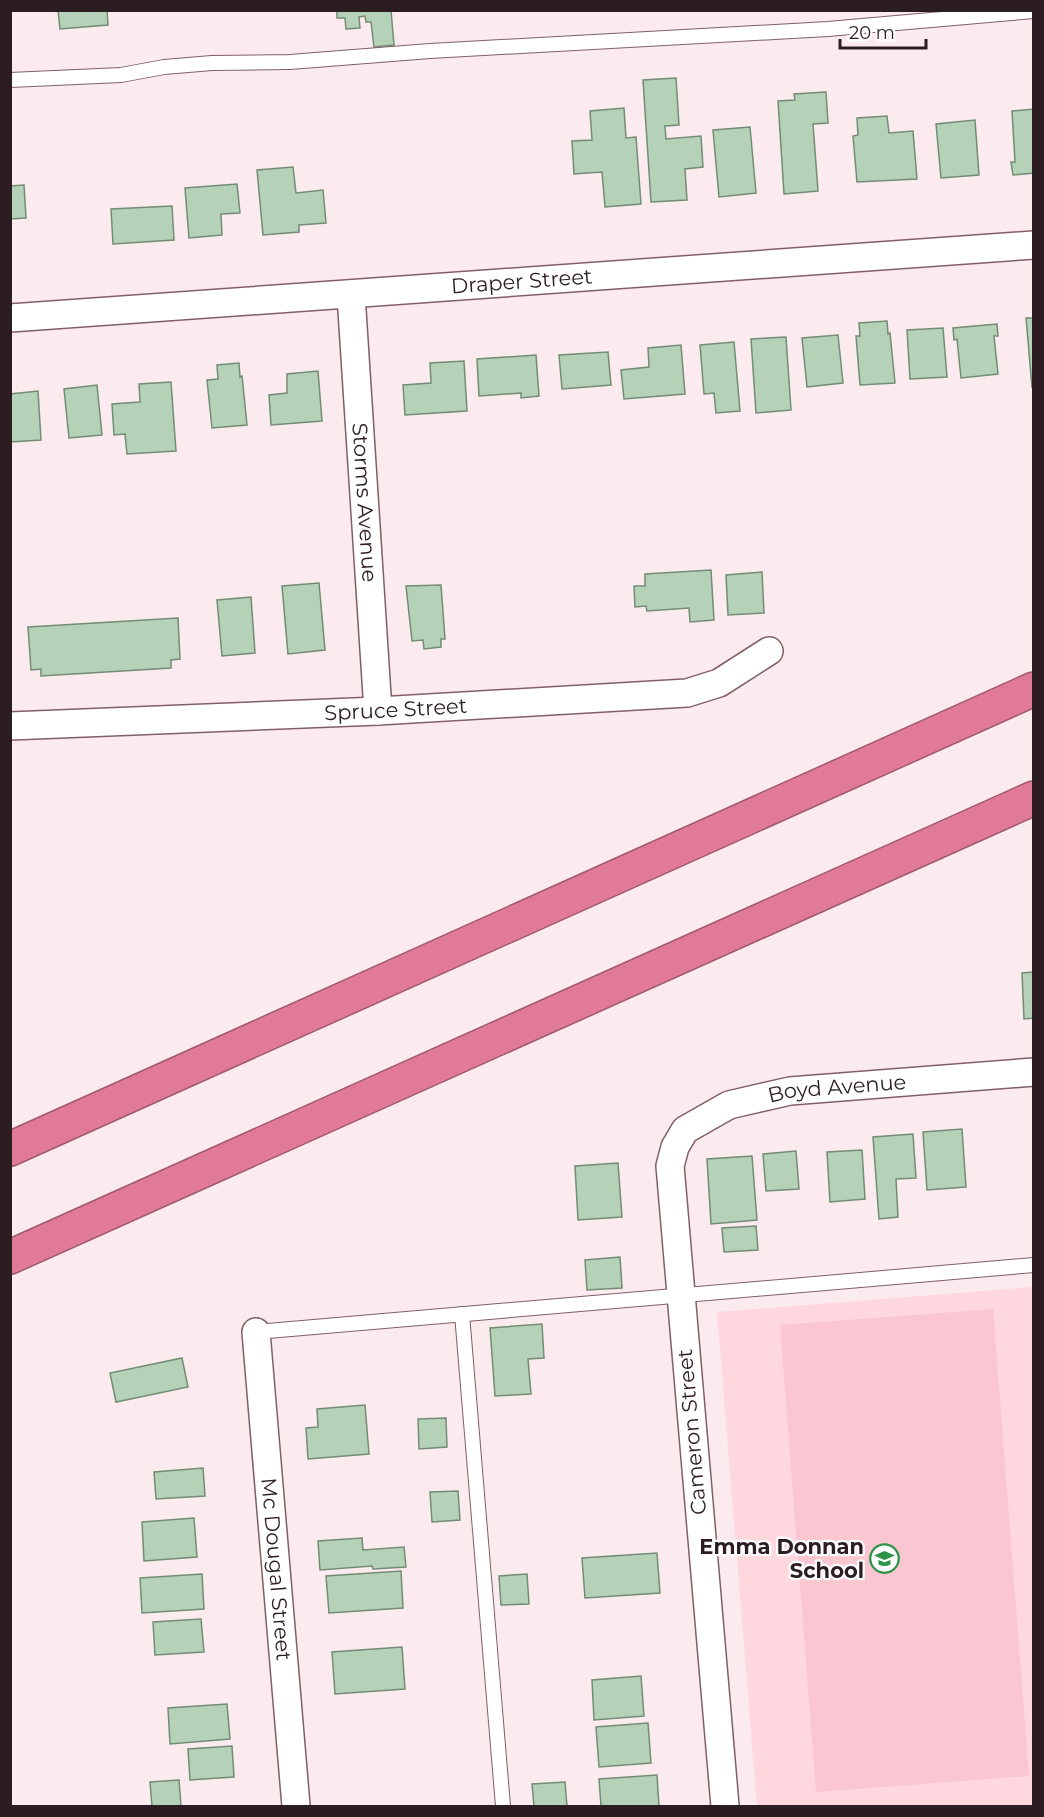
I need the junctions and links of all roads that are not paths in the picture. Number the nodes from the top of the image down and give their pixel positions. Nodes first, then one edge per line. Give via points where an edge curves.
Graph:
1 (1034, 11) edge
2 (10, 80) edge
3 (1034, 244) edge
4 (351, 295) junction
5 (10, 318) edge
6 (769, 651) dead end
7 (1034, 689) edge
8 (378, 711) junction
9 (10, 726) edge
10 (1034, 798) edge
11 (1034, 1072) edge
12 (10, 1149) edge
13 (670, 1166) joint
14 (10, 1257) edge
15 (1034, 1264) edge
16 (680, 1295) junction
17 (462, 1314) junction
18 (256, 1332) joint
19 (296, 1806) edge
20 (503, 1806) edge
21 (725, 1806) edge

1 - 2 lane via 816,29 290,62 212,63 121,75
3 - 4 street, Draper Street
4 - 5 street, Draper Street
4 - 8 street, Storms Avenue
6 - 8 street, Spruce Street via 719,683 687,693
7 - 12 highway
8 - 9 street, Spruce Street
10 - 14 highway
11 - 13 street, Boyd Avenue via 790,1091 729,1105 685,1130
13 - 16 street, Cameron Street
15 - 16 lane
16 - 17 lane
16 - 21 street, Cameron Street
17 - 18 lane
17 - 20 lane
18 - 19 street, Mc Dougal Street

